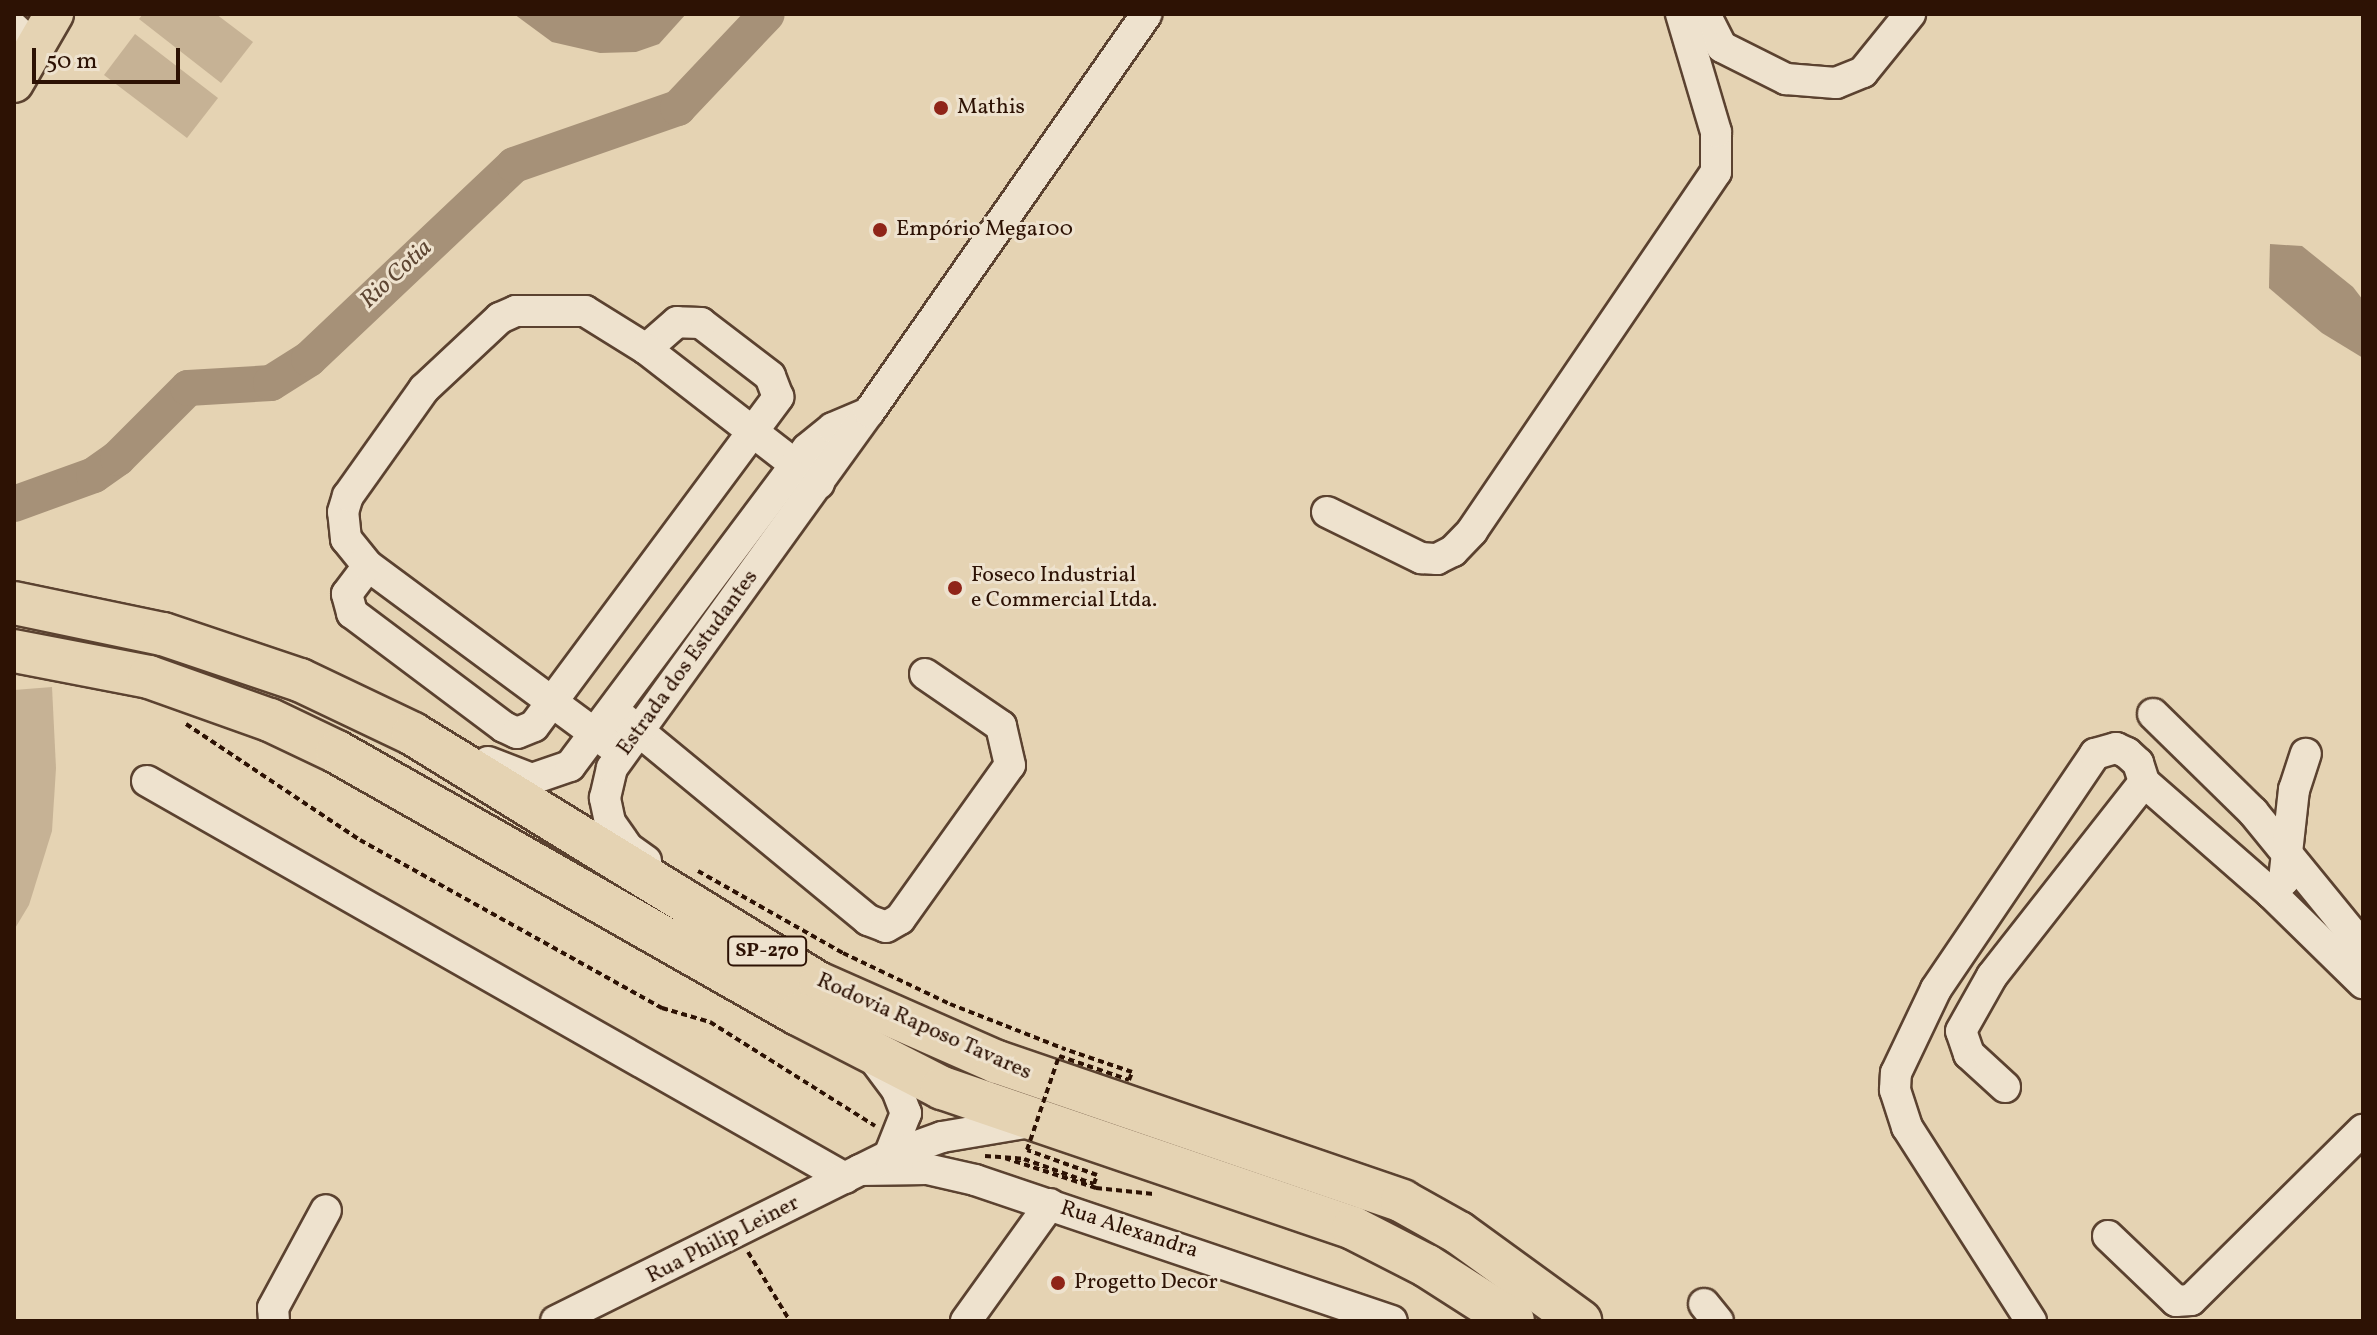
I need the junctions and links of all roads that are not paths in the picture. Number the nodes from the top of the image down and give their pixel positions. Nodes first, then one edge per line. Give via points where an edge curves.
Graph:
1 (54, 14) edge
2 (1147, 14) edge
3 (1681, 14) edge
4 (1705, 14) edge
5 (1910, 14) edge
6 (20, 58) edge
7 (646, 349) junction
8 (869, 412) junction
9 (754, 434) junction
10 (794, 465) junction
11 (819, 483) junction
12 (1327, 512) dead end
13 (368, 566) junction
14 (654, 567) junction
15 (695, 599) junction
16 (14, 603) edge
17 (14, 651) edge
18 (925, 674) dead end
19 (300, 680) junction
20 (553, 702) junction
21 (614, 710) junction
22 (2153, 714) dead end
23 (596, 735) junction
24 (629, 742) junction
25 (2306, 754) dead end
26 (147, 781) dead end
27 (2144, 782) junction
28 (2288, 858) junction
29 (2271, 893) junction
30 (2363, 947) edge
31 (2363, 983) edge
32 (820, 984) junction
33 (867, 1050) junction
34 (2005, 1087) dead end
35 (2363, 1130) edge
36 (1028, 1141) junction
37 (893, 1148) junction
38 (852, 1174) junction
39 (1050, 1204) junction
40 (326, 1210) dead end
41 (2108, 1236) dead end
42 (634, 1285) junction
43 (274, 1321) edge
44 (556, 1321) edge
45 (614, 1321) edge
46 (966, 1321) edge
47 (1392, 1321) edge
48 (1513, 1321) edge
49 (1580, 1321) edge
50 (2031, 1321) edge

1 - 6 main road
2 - 8 street, Estrada dos Estudantes
3 - 12 street via 1716,132 1716,172 1472,531 1453,551 1437,559 1421,558
4 - 5 street via 1722,47 1786,79 1836,83 1863,72
7 - 9 street
7 - 9 street via 667,328 688,320 701,323 770,376 778,397
7 - 13 street via 585,311 531,308 500,318 438,371 348,496 343,512 346,539
8 - 10 street, Estrada dos Estudantes via 820,438
8 - 11 street, Estrada dos Estudantes
9 - 10 street
9 - 14 street
10 - 11 street
10 - 15 street, Estrada dos Estudantes
11 - 24 street, Estrada dos Estudantes
13 - 20 street
13 - 20 street via 347,594 347,608 492,717 517,733 527,731
14 - 15 street
14 - 20 street
15 - 21 street, Estrada dos Estudantes
16 - 19 highway, Rodovia Raposo Tavares / SP-270 via 163,634
17 - 33 highway, Rodovia Raposo Tavares / SP-270 via 149,677 270,720 337,752
18 - 24 street via 1001,726 1010,765 900,919 886,927 868,920
19 - 23 street, Estrada dos Estudantes via 379,709 517,777 560,773
19 - 32 highway, Rodovia Raposo Tavares / SP-270 via 413,734
20 - 23 street
21 - 23 street, Estrada dos Estudantes
21 - 24 street
22 - 28 street via 2253,812
23 - 24 street
24 - 32 street, Estrada dos Estudantes via 605,798 610,822 628,848 753,926
25 - 28 street via 2294,790
26 - 38 street
27 - 29 street
27 - 34 street via 1992,976 1961,1031 1969,1054
27 - 50 street via 2138,763 2127,753 2116,748 2095,754 1936,989 1896,1073 1895,1090 1907,1127
28 - 29 street via 2284,880
28 - 30 street
29 - 31 street
32 - 49 highway, Rodovia Raposo Tavares / SP-270 via 997,1062 1402,1201 1471,1241
33 - 36 highway, Rodovia Raposo Tavares / SP-270
33 - 37 street via 904,1103 906,1113
35 - 41 street via 2191,1300 2176,1301
36 - 37 street, Rua Philip Leiner via 942,1137
36 - 48 highway, Rodovia Raposo Tavares / SP-270 via 1353,1228 1427,1266
37 - 38 street, Rua Philip Leiner
38 - 39 street, Rua Alexandra via 927,1169
38 - 42 street, Rua Philip Leiner
39 - 46 street
39 - 47 street, Rua Alexandra
40 - 43 street via 273,1308
42 - 44 street, Rua Philip Leiner
42 - 45 street

